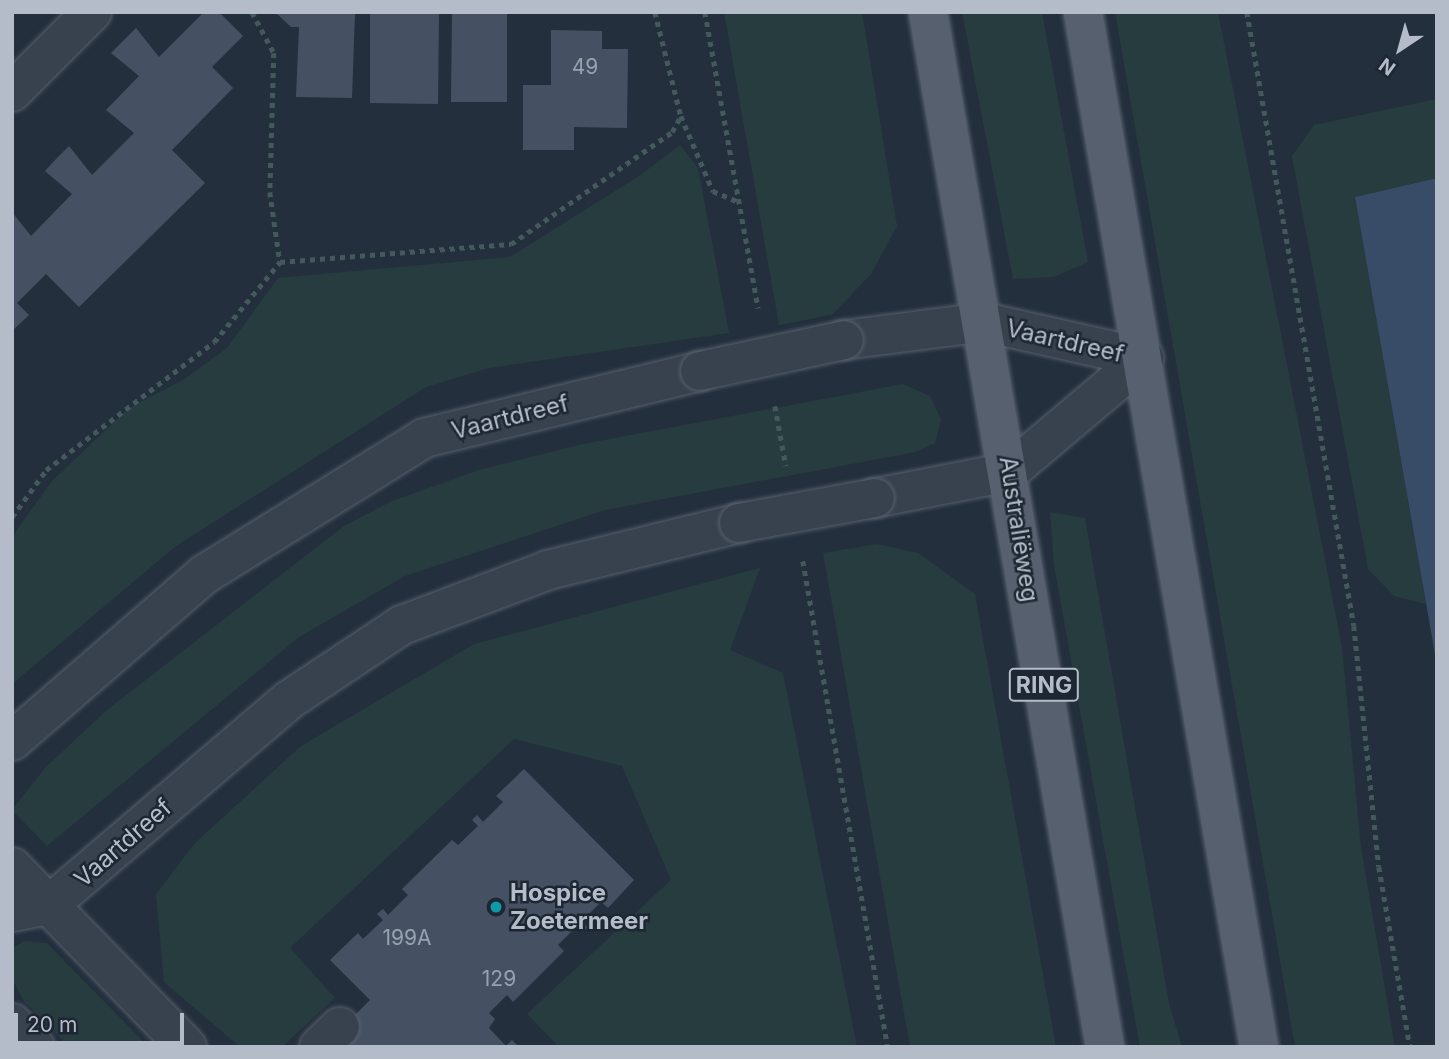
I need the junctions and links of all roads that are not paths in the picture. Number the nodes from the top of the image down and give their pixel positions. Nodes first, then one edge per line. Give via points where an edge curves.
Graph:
1 (92, 12) edge
2 (928, 12) edge
3 (1083, 12) edge
4 (12, 92) edge
5 (984, 322) junction
6 (1143, 359) junction
7 (1009, 472) junction
8 (12, 741) edge
9 (12, 867) edge
10 (49, 905) junction
11 (12, 912) edge
12 (12, 1023) edge
13 (35, 1047) edge
14 (187, 1047) edge
15 (1105, 1047) edge
16 (1259, 1047) edge

1 - 4 street
2 - 5 main road, Australiëweg / RING
3 - 6 main road
5 - 6 street, Vaartdreef
5 - 7 main road, Australiëweg / RING
5 - 8 street, Vaartdreef, bridge via 844,340 424,438 205,574
6 - 7 street, Vaartdreef
6 - 16 main road
7 - 10 street, Vaartdreef, bridge via 739,523 548,570 402,625 289,700
7 - 15 main road, Australiëweg / RING
9 - 10 street, Vaartdreef
10 - 11 street, Vaartdreef
10 - 14 street, Vaartdreef
12 - 13 street

